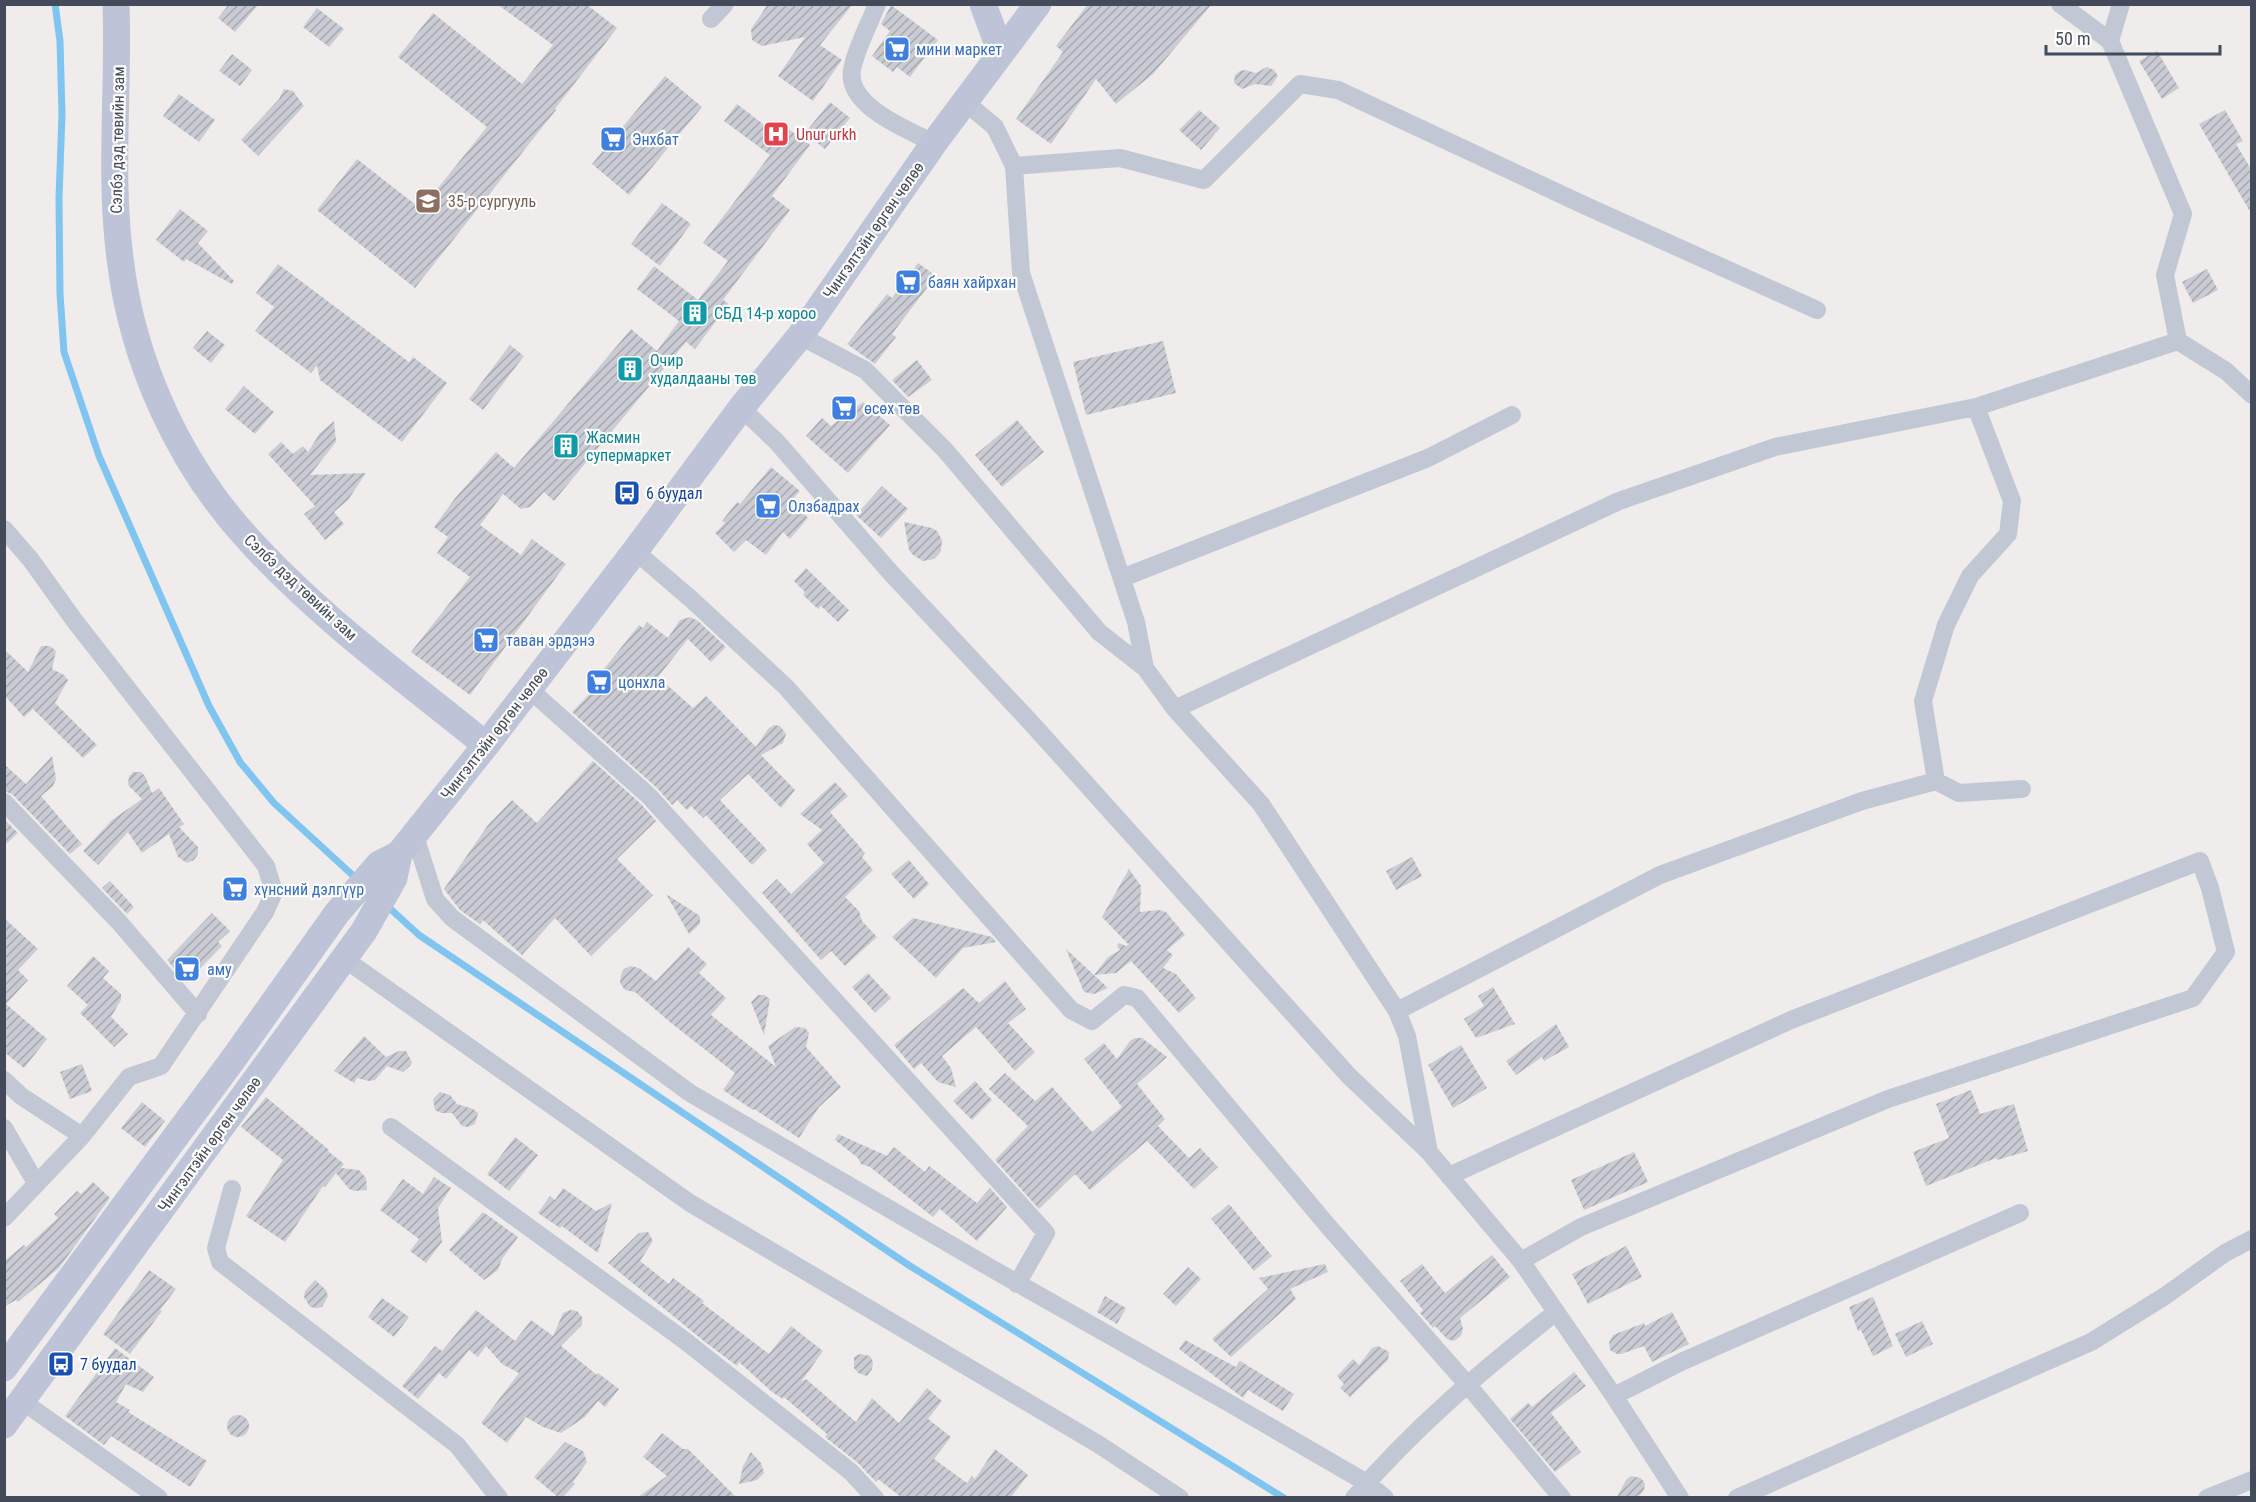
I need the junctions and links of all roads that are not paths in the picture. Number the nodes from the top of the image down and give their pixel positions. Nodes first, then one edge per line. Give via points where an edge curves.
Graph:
1 (116, 4) edge
2 (725, 4) edge
3 (877, 4) edge
4 (983, 4) edge
5 (1038, 4) edge
6 (2060, 4) edge
7 (2121, 4) edge
8 (711, 19) dead end
9 (2110, 41) junction
10 (1001, 53) junction
11 (964, 102) junction
12 (934, 143) junction
13 (1014, 166) junction
14 (1817, 310) dead end
15 (800, 336) junction
16 (2178, 341) junction
17 (2252, 395) edge
18 (1976, 407) junction
19 (741, 408) junction
20 (1512, 415) dead end
21 (4, 529) edge
22 (635, 551) junction
23 (1122, 578) junction
24 (1145, 668) junction
25 (529, 688) junction
26 (1175, 709) junction
27 (486, 745) junction
28 (1936, 781) junction
29 (2022, 789) dead end
30 (4, 802) edge
31 (397, 857) junction
32 (343, 958) junction
33 (1397, 1011) junction
34 (198, 1014) junction
35 (4, 1080) edge
36 (391, 1127) dead end
37 (4, 1128) edge
38 (81, 1136) junction
39 (1429, 1152) junction
40 (1449, 1176) junction
41 (36, 1183) junction
42 (232, 1189) dead end
43 (2020, 1213) dead end
44 (4, 1218) edge
45 (2252, 1239) edge
46 (1521, 1261) junction
47 (1017, 1284) junction
48 (1556, 1312) junction
49 (4, 1368) edge
50 (1467, 1384) junction
51 (1614, 1396) junction
52 (22, 1401) junction
53 (4, 1425) edge
54 (2252, 1480) edge
55 (1367, 1483) junction
56 (159, 1497) edge
57 (500, 1497) edge
58 (875, 1497) edge
59 (1180, 1497) edge
60 (1354, 1497) edge
61 (1385, 1497) edge
62 (1562, 1497) edge
63 (1680, 1497) edge
64 (1737, 1497) edge
65 (2207, 1497) edge

1 - 27 main road, Сэлбэ дэд төвийн зам via 115,201 120,258 133,324 157,395 176,434 216,500 270,562 336,622
2 - 8 street
3 - 12 street via 852,70 855,92 875,111
4 - 10 main road
5 - 10 main road, Чингэлтэйн өргөн чөлөө
6 - 9 street
7 - 9 street
9 - 16 street via 2182,214 2165,275
10 - 11 main road, Чингэлтэйн өргөн чөлөө
11 - 12 main road, Чингэлтэйн өргөн чөлөө
11 - 13 street via 995,127
12 - 15 main road, Чингэлтэйн өргөн чөлөө
13 - 14 street via 1120,158 1204,180 1300,84 1338,90
13 - 23 street via 1021,273
15 - 19 main road, Чингэлтэйн өргөн чөлөө
15 - 24 street via 865,370 945,450 1099,632
16 - 17 street via 2226,371
16 - 18 street
18 - 26 street via 1775,447 1619,501
18 - 28 street via 2012,501 2008,534 1970,576 1946,625 1923,701
19 - 22 main road, Чингэлтэйн өргөн чөлөө
19 - 39 street via 776,441 890,572 1349,1076
20 - 23 street via 1428,458
21 - 34 street via 266,866 274,892 265,912
22 - 25 main road, Чингэлтэйн өргөн чөлөө
22 - 50 street via 786,687 1071,1010 1092,1021 1124,995 1137,998
23 - 24 street
24 - 26 street
25 - 27 main road, Чингэлтэйн өргөн чөлөө
25 - 47 street via 649,796 1046,1233
26 - 33 street via 1261,804
27 - 31 main road, Чингэлтэйн өргөн чөлөө
28 - 29 street via 1959,793
28 - 33 street via 1862,801 1660,875
30 - 34 street via 119,922
31 - 32 main road, Чингэлтэйн өргөн чөлөө via 364,931
31 - 47 street via 452,918 690,1093
31 - 49 main road, Чингэлтэйн өргөн чөлөө via 337,913
32 - 52 main road, Чингэлтэйн өргөн чөлөө
32 - 59 street via 690,1203 1098,1444
33 - 39 street via 1407,1036
34 - 38 street via 161,1066 129,1077
35 - 38 street
36 - 58 street via 684,1340 851,1472
37 - 41 street
38 - 41 street
39 - 40 street
40 - 46 street
40 - 46 street via 1791,1020 2200,861 2226,952 2193,998 1888,1100 1581,1227
41 - 44 street
42 - 57 street via 216,1248 220,1262 457,1445
43 - 51 street via 1681,1362
45 - 64 street via 2091,1342
46 - 48 street
47 - 55 street
48 - 50 street
48 - 51 street
50 - 55 street
50 - 62 street
51 - 63 street
52 - 53 main road, Чингэлтэйн өргөн чөлөө
52 - 56 street
54 - 65 street
55 - 60 street
55 - 61 street

